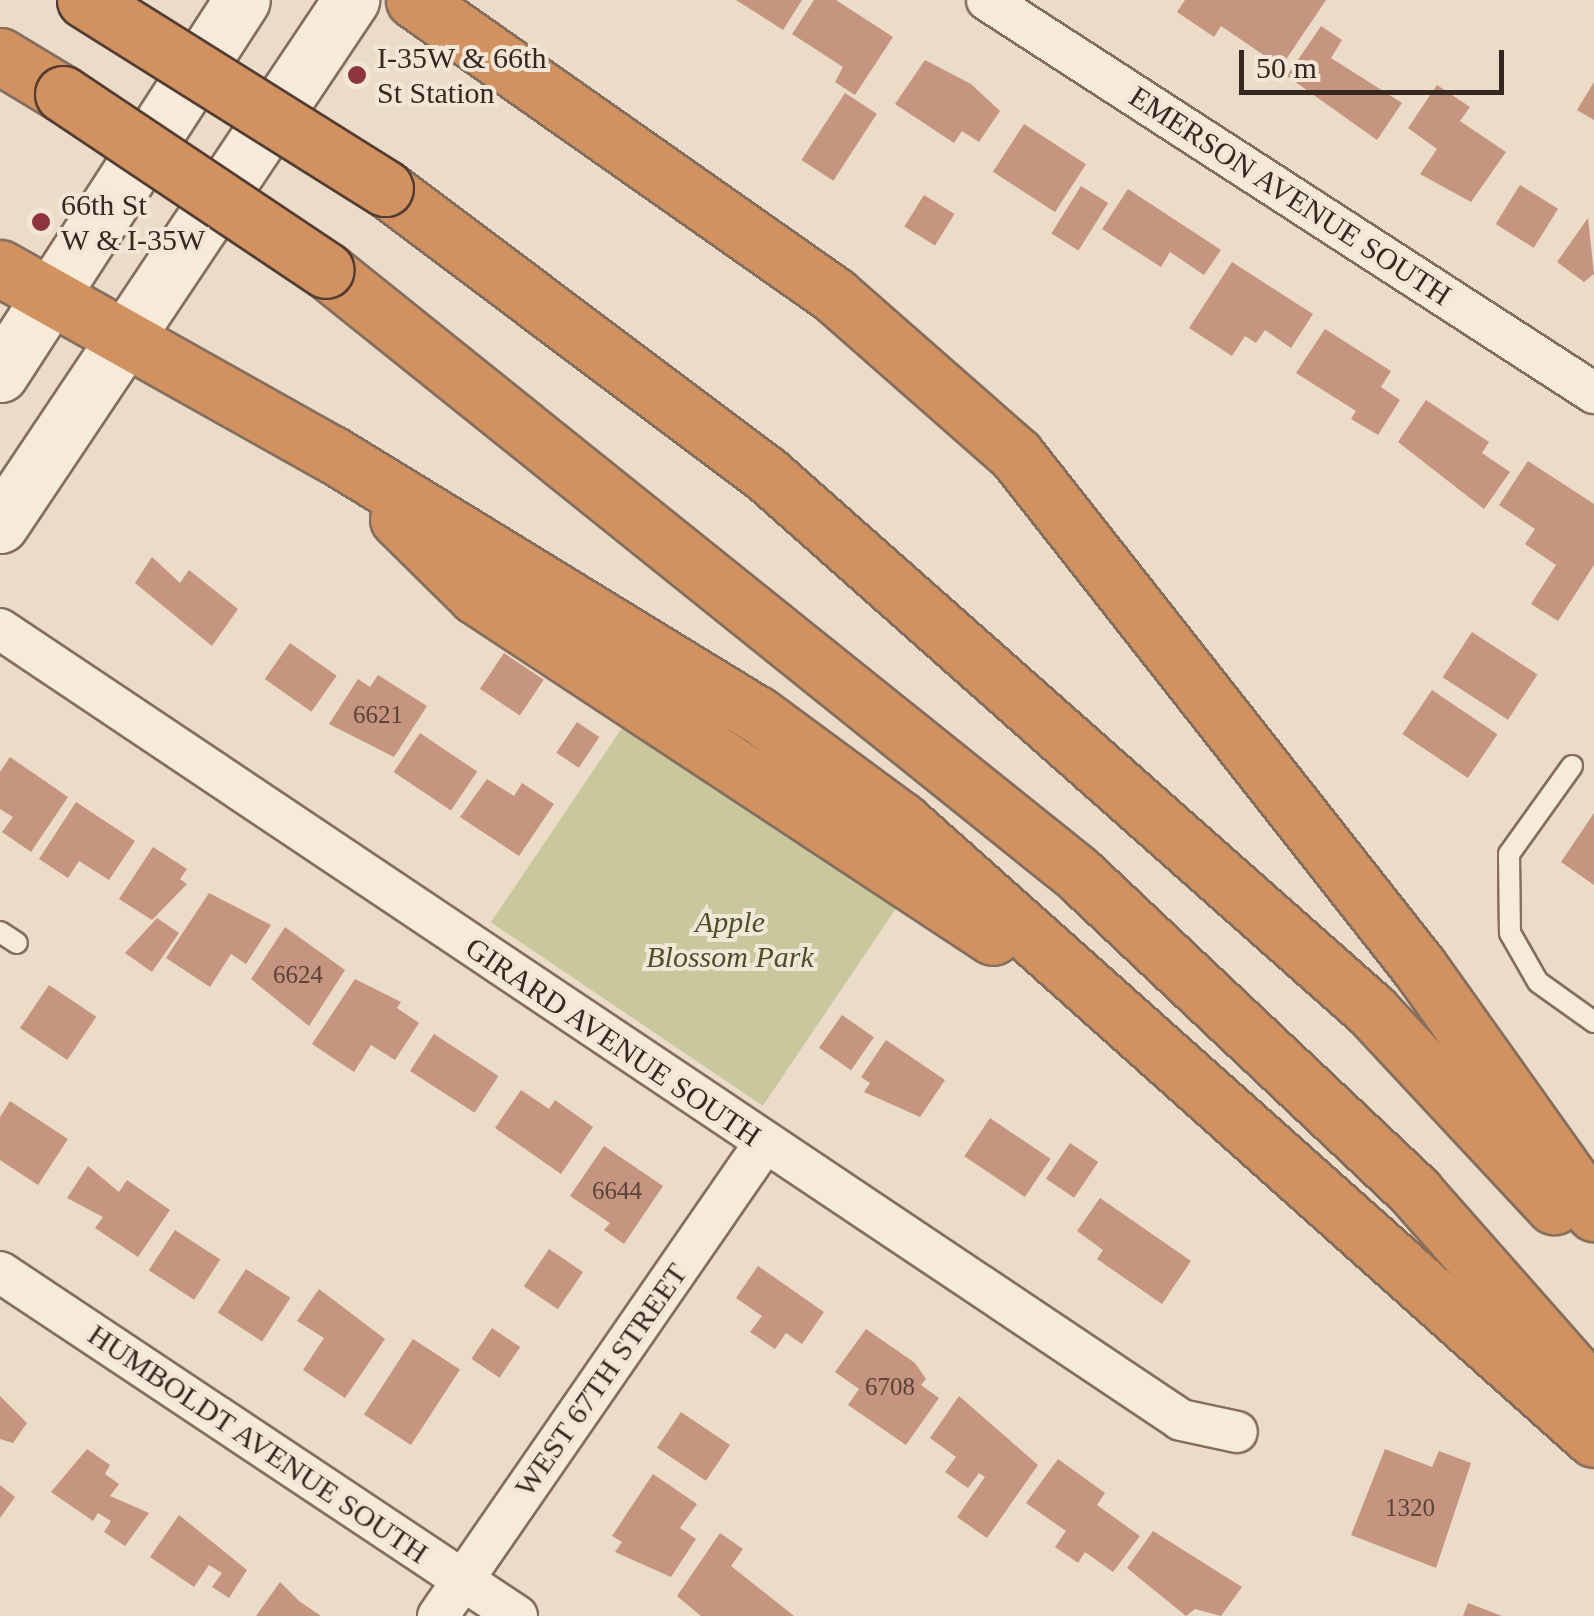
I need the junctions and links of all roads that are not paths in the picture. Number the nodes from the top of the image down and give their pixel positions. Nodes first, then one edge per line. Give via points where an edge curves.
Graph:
1 (85, 0) edge
2 (242, 0) edge
3 (351, 0) edge
4 (414, 0) edge
5 (986, 0) edge
6 (0, 56) edge
7 (0, 268) edge
8 (48, 296) junction
9 (124, 342) junction
10 (0, 374) edge
11 (1594, 392) edge
12 (0, 524) edge
13 (0, 629) edge
14 (1572, 766) dead end
15 (1594, 1022) edge
16 (764, 1144) junction
17 (1594, 1213) edge
18 (1594, 1249) edge
19 (0, 1272) edge
20 (1594, 1395) edge
21 (1237, 1432) dead end
22 (1594, 1439) edge
23 (463, 1580) junction
24 (438, 1616) edge
25 (517, 1616) edge

1 - 18 highway, bridge via 385,188 765,473 1372,1011
2 - 8 main road
3 - 9 main road
4 - 17 highway via 834,295 1016,455 1348,874
5 - 11 street, EMERSON AVENUE SOUTH
6 - 20 highway, bridge via 326,270 1078,873 1416,1193
7 - 8 highway
8 - 9 highway
8 - 10 main road
9 - 12 main road
9 - 22 highway via 332,454 757,714 900,820
13 - 16 street, GIRARD AVENUE SOUTH
14 - 15 lane via 1509,854 1510,933 1538,982
16 - 21 street, GIRARD AVENUE SOUTH via 1182,1420
16 - 23 street, WEST 67TH STREET
19 - 23 street, HUMBOLDT AVENUE SOUTH
23 - 24 street, WEST 67TH STREET
23 - 25 street, HUMBOLDT AVENUE SOUTH

